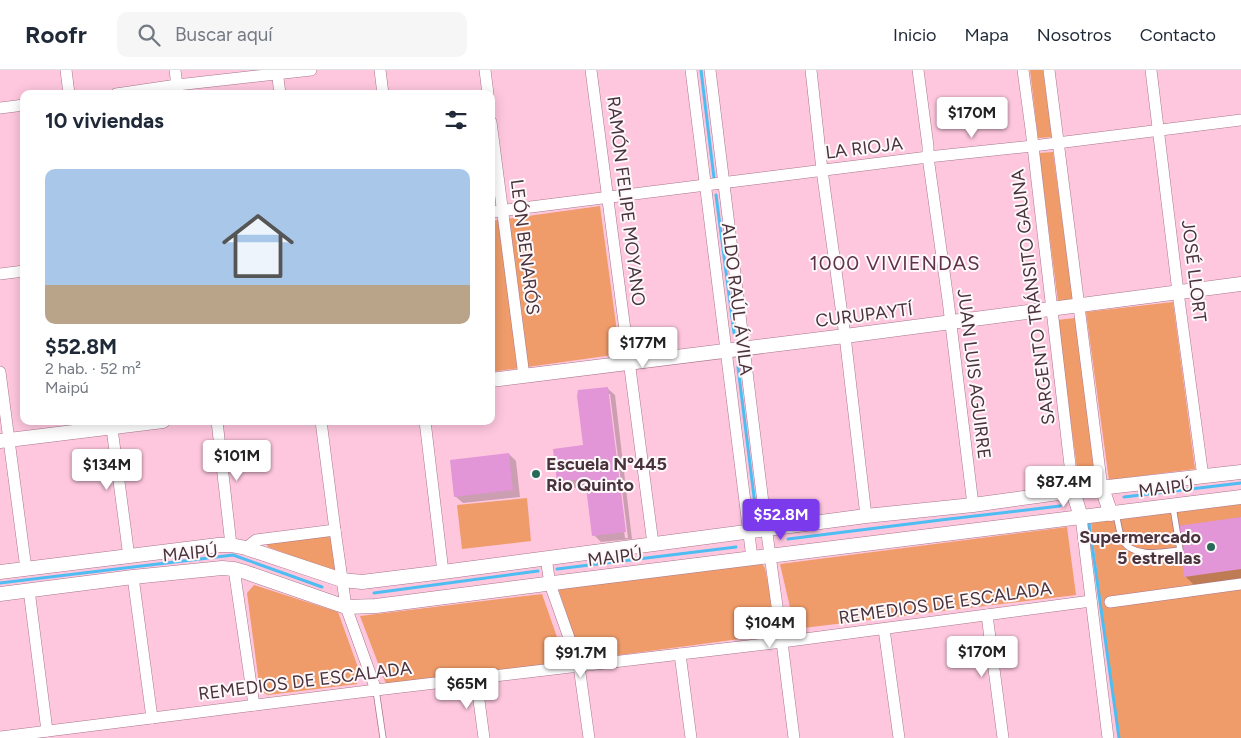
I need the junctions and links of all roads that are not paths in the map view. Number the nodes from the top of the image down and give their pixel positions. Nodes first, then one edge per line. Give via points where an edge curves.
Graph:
1 (66, 70) edge
2 (175, 70) edge
3 (311, 70) edge
4 (380, 70) edge
5 (485, 70) edge
6 (591, 70) edge
7 (691, 70) edge
8 (710, 70) edge
9 (810, 70) edge
10 (918, 70) edge
11 (1023, 70) edge
12 (1049, 70) edge
13 (1151, 70) edge
14 (278, 72) edge
15 (68, 90) edge
16 (177, 90) edge
17 (280, 90) edge
18 (382, 90) edge
19 (488, 90) edge
20 (20, 106) edge
21 (0, 108) edge
22 (1241, 120) edge
23 (1159, 131) junction
24 (1058, 142) junction
25 (1033, 146) junction
26 (928, 157) junction
27 (822, 170) junction
28 (495, 181) edge
29 (723, 184) junction
30 (705, 185) junction
31 (608, 197) junction
32 (497, 211) edge
33 (20, 272) edge
34 (0, 274) edge
35 (1241, 284) edge
36 (1178, 292) junction
37 (1079, 305) junction
38 (1052, 309) junction
39 (950, 322) junction
40 (845, 336) junction
41 (744, 349) junction
42 (726, 351) junction
43 (629, 363) junction
44 (0, 372) edge
45 (524, 376) junction
46 (495, 380) edge
47 (106, 425) edge
48 (112, 425) edge
49 (217, 425) edge
50 (322, 425) edge
51 (425, 425) edge
52 (5, 441) edge
53 (1241, 472) edge
54 (1203, 476) junction
55 (1102, 488) junction
56 (1073, 491) junction
57 (1241, 498) edge
58 (973, 505) junction
59 (1172, 506) junction
60 (1113, 514) junction
61 (866, 516) junction
62 (1082, 517) junction
63 (766, 529) junction
64 (335, 530) junction
65 (748, 532) junction
66 (653, 544) junction
67 (231, 545) junction
68 (246, 548) junction
69 (770, 556) junction
70 (129, 557) junction
71 (546, 558) junction
72 (752, 558) junction
73 (26, 569) junction
74 (234, 569) junction
75 (0, 572) edge
76 (443, 572) junction
77 (133, 577) junction
78 (342, 580) junction
79 (550, 584) junction
80 (1241, 584) edge
81 (29, 590) junction
82 (0, 594) edge
83 (1091, 601) junction
84 (1110, 602) dead end
85 (346, 607) junction
86 (987, 615) junction
87 (884, 629) junction
88 (782, 642) junction
89 (680, 654) junction
90 (579, 666) junction
91 (476, 678) junction
92 (376, 690) junction
93 (254, 705) junction
94 (152, 718) junction
95 (47, 731) junction
96 (0, 737) edge
97 (383, 738) edge
98 (484, 738) edge
99 (589, 738) edge
100 (691, 738) edge
101 (794, 738) edge
102 (900, 738) edge
103 (1003, 738) edge
104 (1108, 738) edge

1 - 15 street
2 - 16 street
3 - 14 street
4 - 18 street
5 - 19 street
6 - 31 street, RAMÓN FELIPE MOYANO
7 - 30 street, ALDO RAÚL ÁVILA
8 - 29 street, ALDO RAÚL ÁVILA
9 - 27 street
10 - 26 street, JUAN LUIS AGUIRRE
11 - 25 street, SARGENTO TRÁNSITO GAUNA
12 - 24 street
13 - 23 street, JOSÉ LLORT
14 - 16 street
14 - 17 street
20 - 21 street
22 - 23 street, LA RIOJA
23 - 24 street, LA RIOJA
23 - 36 street, JOSÉ LLORT
24 - 25 street, LA RIOJA
24 - 37 street
25 - 26 street, LA RIOJA
25 - 38 street, SARGENTO TRÁNSITO GAUNA
26 - 27 street, LA RIOJA
26 - 39 street, JUAN LUIS AGUIRRE
27 - 29 street, LA RIOJA
27 - 40 street
28 - 32 street, LEÓN BENARÓS
29 - 30 street, LA RIOJA
29 - 41 street, ALDO RAÚL ÁVILA
30 - 31 street, LA RIOJA
30 - 42 street, ALDO RAÚL ÁVILA
31 - 32 street, LA RIOJA
31 - 43 street, RAMÓN FELIPE MOYANO
32 - 45 street, LEÓN BENARÓS
33 - 34 street
35 - 36 street, CURUPAYTÍ
36 - 37 street, CURUPAYTÍ
36 - 54 street, JOSÉ LLORT
37 - 38 street, CURUPAYTÍ
37 - 55 street
38 - 39 street, CURUPAYTÍ
38 - 56 street, SARGENTO TRÁNSITO GAUNA
39 - 40 street, CURUPAYTÍ
39 - 58 street, JUAN LUIS AGUIRRE
40 - 41 street, CURUPAYTÍ
40 - 61 street
41 - 42 street, CURUPAYTÍ
41 - 63 street, ALDO RAÚL ÁVILA
42 - 43 street, CURUPAYTÍ
42 - 65 street, ALDO RAÚL ÁVILA
43 - 45 street, CURUPAYTÍ
43 - 66 street, RAMÓN FELIPE MOYANO
44 - 52 street
45 - 46 street, CURUPAYTÍ
47 - 52 street
48 - 70 street
49 - 67 street
50 - 64 street
51 - 76 street
52 - 73 street
53 - 54 street, MAIPÚ
54 - 55 street, MAIPÚ
55 - 56 street, MAIPÚ
55 - 60 street
56 - 58 street, MAIPÚ
56 - 62 street
57 - 59 street, MAIPÚ
58 - 61 street, MAIPÚ
59 - 60 street, MAIPÚ
59 - 60 lane via 1180,550 1155,553 1128,547 1122,540
60 - 62 street, MAIPÚ
61 - 63 street, MAIPÚ
62 - 69 street, MAIPÚ
62 - 83 street
63 - 65 street, MAIPÚ
63 - 69 street, ALDO RAÚL ÁVILA
64 - 68 street via 256,540
64 - 78 street
65 - 66 street, MAIPÚ
65 - 72 street, ALDO RAÚL ÁVILA
66 - 71 street, MAIPÚ
67 - 68 street, MAIPÚ
67 - 70 street, MAIPÚ
68 - 78 street, MAIPÚ
69 - 72 street, MAIPÚ
69 - 88 street
70 - 73 street, MAIPÚ
71 - 76 street, MAIPÚ
71 - 79 street
72 - 79 street, MAIPÚ
73 - 75 street, MAIPÚ
74 - 77 street, MAIPÚ via 212,568
74 - 85 street, MAIPÚ
74 - 93 street
76 - 78 street, MAIPÚ via 362,582
77 - 81 street, MAIPÚ
77 - 94 street
78 - 85 street
79 - 85 street, MAIPÚ
79 - 90 street
80 - 84 street
81 - 82 street, MAIPÚ
81 - 95 street
83 - 86 street, REMEDIOS DE ESCALADA
83 - 104 street
85 - 92 street
86 - 87 street, REMEDIOS DE ESCALADA
86 - 103 street
87 - 88 street, REMEDIOS DE ESCALADA
87 - 102 street
88 - 89 street, REMEDIOS DE ESCALADA
88 - 101 street
89 - 90 street, REMEDIOS DE ESCALADA
89 - 100 street
90 - 91 street, REMEDIOS DE ESCALADA
90 - 99 street
91 - 92 street, REMEDIOS DE ESCALADA
91 - 98 street
92 - 93 street, REMEDIOS DE ESCALADA
92 - 97 lane
93 - 94 street, REMEDIOS DE ESCALADA
94 - 95 street, REMEDIOS DE ESCALADA
95 - 96 street, REMEDIOS DE ESCALADA

